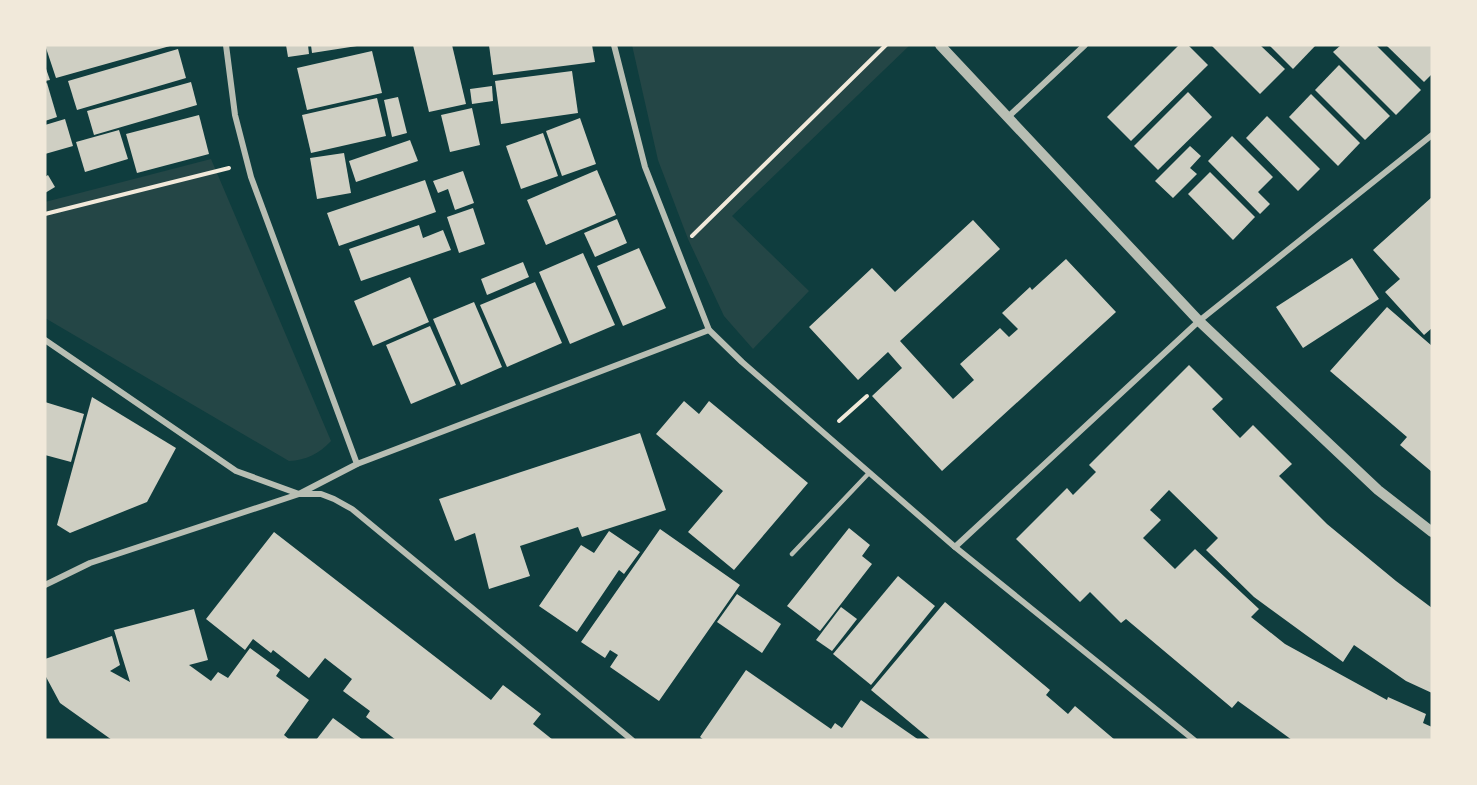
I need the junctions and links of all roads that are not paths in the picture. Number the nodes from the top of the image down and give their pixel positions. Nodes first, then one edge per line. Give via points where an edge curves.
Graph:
1 (226, 45) edge
2 (614, 45) edge
3 (940, 45) edge
4 (1085, 45) edge
5 (1008, 117) junction
6 (1432, 135) edge
7 (1199, 321) junction
8 (709, 330) junction
9 (45, 340) edge
10 (357, 464) junction
11 (869, 473) junction
12 (299, 494) junction
13 (1432, 532) edge
14 (955, 547) junction
15 (792, 554) dead end
16 (45, 585) edge
17 (632, 740) edge
18 (1194, 740) edge

1 - 10 street via 235,115 248,165
2 - 8 street via 645,167
3 - 5 street
4 - 5 street
5 - 7 street
6 - 7 street
7 - 13 street via 1378,490
7 - 14 street
8 - 10 street
8 - 11 street
9 - 12 street via 236,471
10 - 12 street
11 - 14 street
11 - 15 lane
12 - 16 street via 90,563
12 - 17 street via 321,494 352,508
14 - 18 street

